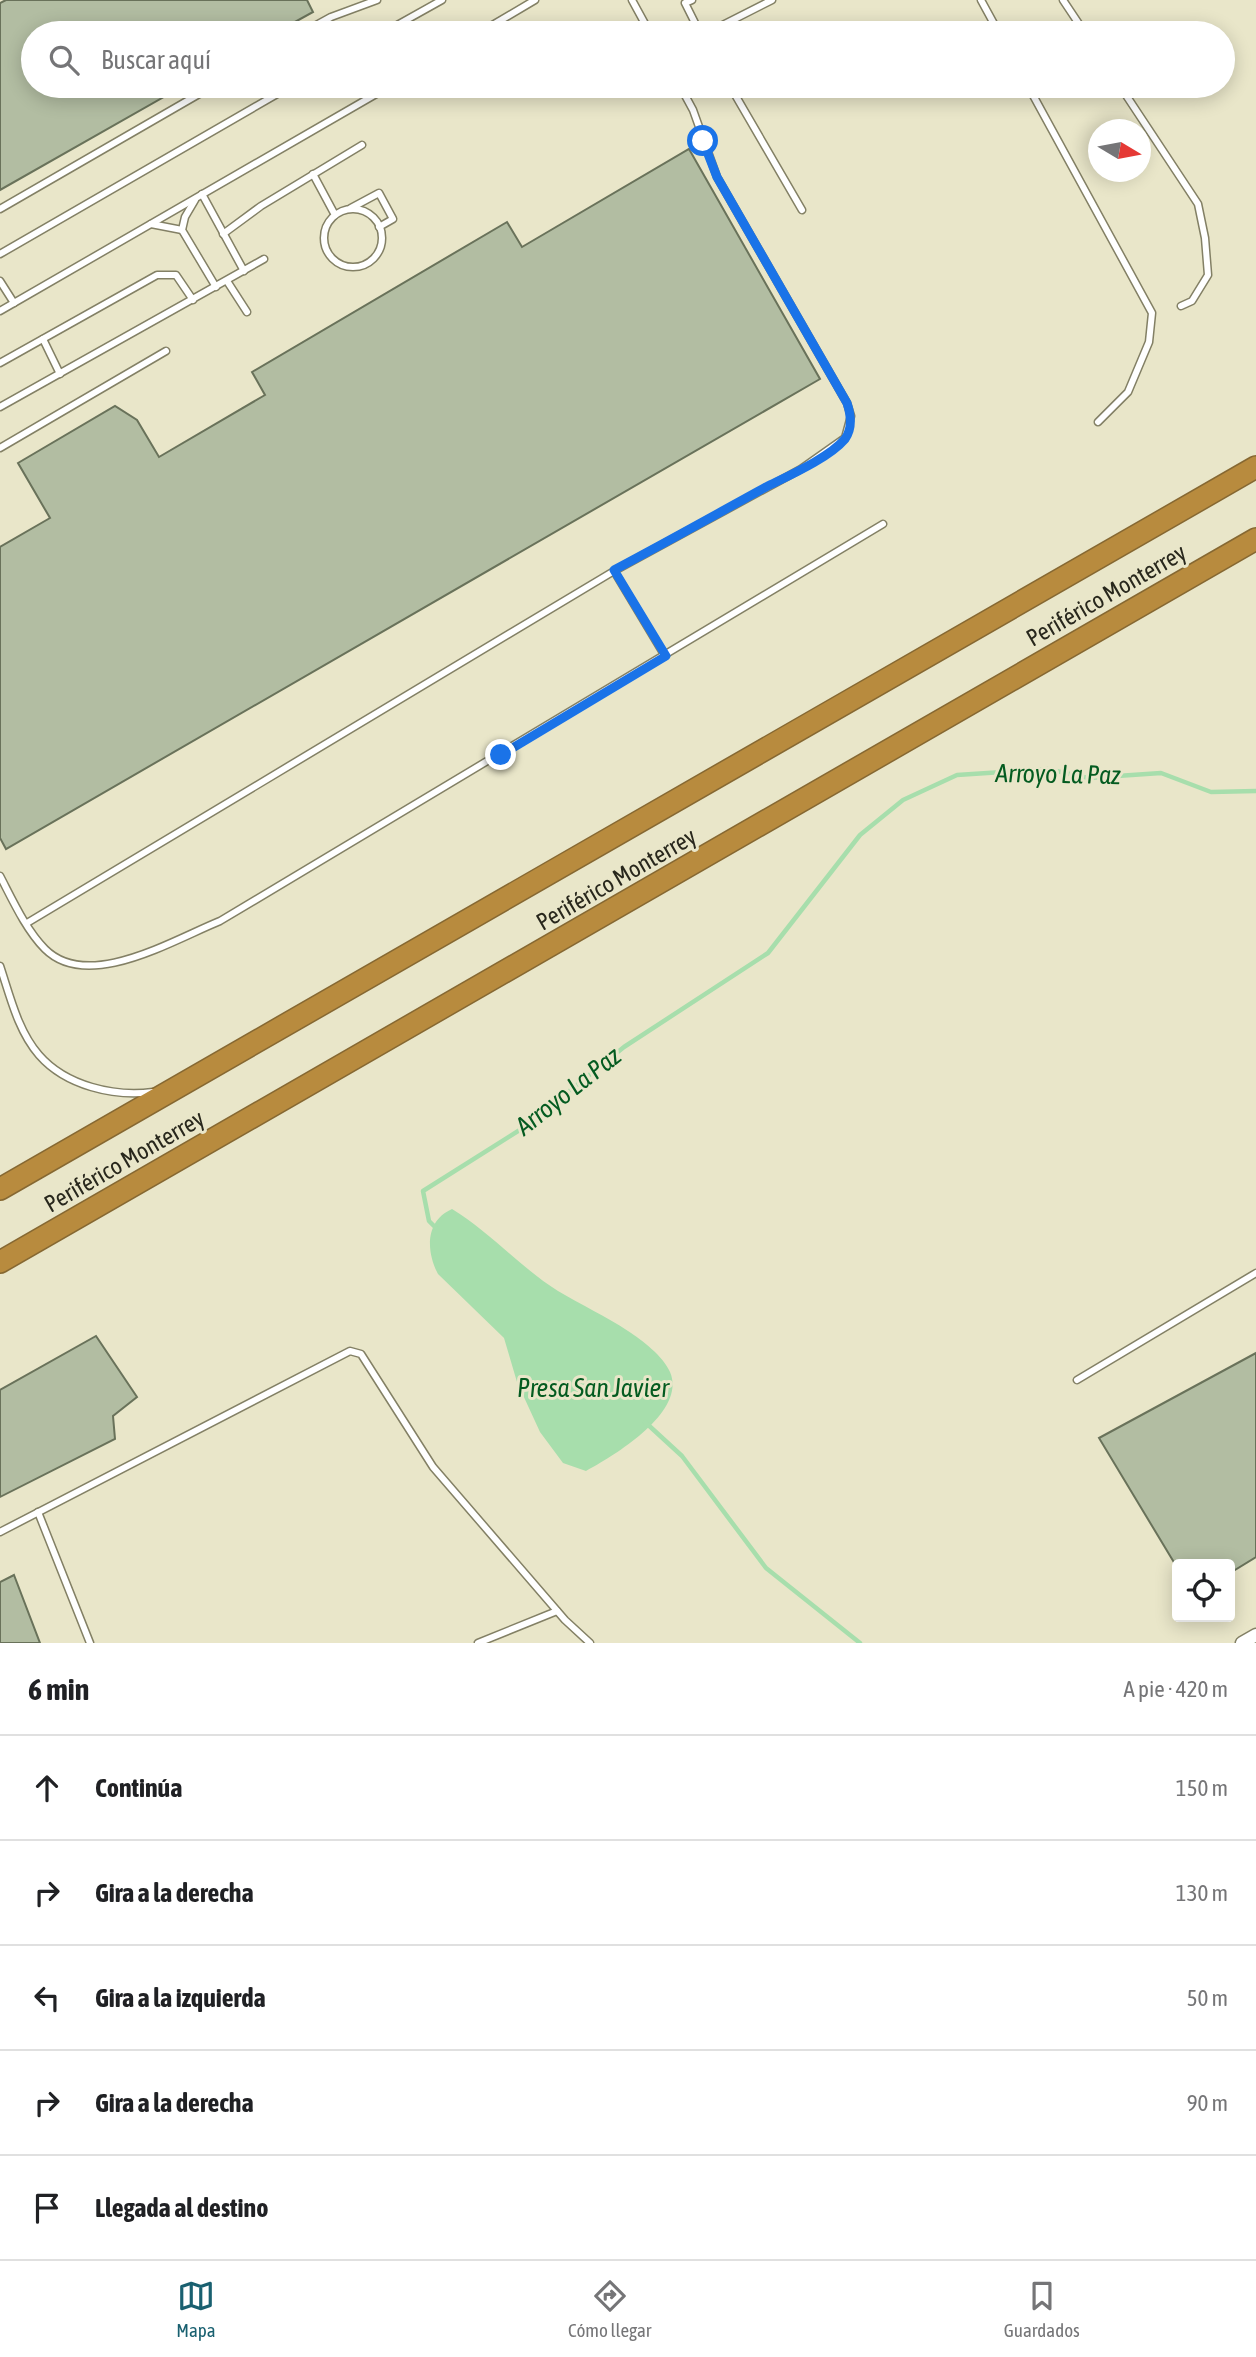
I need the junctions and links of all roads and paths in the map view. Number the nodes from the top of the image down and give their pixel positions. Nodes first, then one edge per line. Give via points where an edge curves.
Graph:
1 (376, 0) edge
2 (442, 0) edge
3 (536, 0) edge
4 (632, 0) edge
5 (692, 0) edge
6 (772, 0) edge
7 (981, 0) edge
8 (1063, 0) edge
9 (759, 3) edge
10 (324, 21) edge
11 (404, 21) edge
12 (500, 21) edge
13 (643, 21) edge
14 (694, 21) edge
15 (728, 21) edge
16 (992, 21) edge
17 (1077, 21) edge
18 (192, 98) edge
19 (270, 98) edge
20 (369, 98) edge
21 (686, 98) edge
22 (737, 98) edge
23 (1035, 98) edge
24 (1127, 98) edge
25 (362, 145) dead end
26 (313, 174) junction
27 (200, 195) junction
28 (0, 209) edge
29 (349, 209) junction
30 (802, 210) dead end
31 (335, 215) junction
32 (151, 224) junction
33 (379, 227) junction
34 (182, 230) junction
35 (223, 234) junction
36 (0, 254) edge
37 (264, 259) dead end
38 (244, 271) junction
39 (0, 281) edge
40 (227, 281) junction
41 (216, 287) junction
42 (193, 300) junction
43 (14, 303) junction
44 (1181, 306) dead end
45 (0, 311) edge
46 (247, 312) dead end
47 (43, 339) junction
48 (166, 351) dead end
49 (0, 363) edge
50 (60, 374) junction
51 (0, 407) edge
52 (1098, 422) dead end
53 (0, 448) edge
54 (1256, 467) edge
55 (883, 524) dead end
56 (1256, 539) edge
57 (614, 570) junction
58 (666, 656) junction
59 (0, 876) edge
60 (27, 923) junction
61 (0, 966) edge
62 (192, 1080) junction
63 (0, 1189) edge
64 (0, 1262) edge
65 (1256, 1273) edge
66 (1077, 1380) dead end
67 (38, 1512) junction
68 (0, 1532) edge
69 (557, 1611) junction
70 (1256, 1635) edge
71 (90, 1643) edge
72 (478, 1643) edge
73 (590, 1643) edge
74 (1242, 1643) edge

1 - 10 lane
2 - 11 lane
3 - 12 lane
4 - 13 lane
5 - 14 lane via 685,3
6 - 9 lane
7 - 16 lane
8 - 17 lane
9 - 15 lane
18 - 28 lane
19 - 36 lane
20 - 27 lane
21 - 57 lane via 717,177 847,403 850,428 833,449 801,469
22 - 30 lane
23 - 52 lane via 1152,313 1149,342 1128,393
24 - 44 lane via 1198,204 1208,275 1192,301
25 - 26 lane
26 - 31 lane
26 - 35 lane
27 - 32 lane
27 - 34 lane
27 - 35 lane
29 - 31 lane
29 - 33 lane via 365,212
29 - 33 lane via 379,193 393,217
31 - 33 lane via 326,228 324,243 330,257 342,265 357,267 371,261 379,249
32 - 34 lane
32 - 43 lane
34 - 41 lane
35 - 38 lane
37 - 38 lane
38 - 40 lane
39 - 43 lane
40 - 41 lane
40 - 46 lane
41 - 42 lane
42 - 47 lane via 176,275 157,275
42 - 50 lane
43 - 45 lane
47 - 49 lane
47 - 50 lane
48 - 53 lane
50 - 51 lane
54 - 62 highway, Periférico Monterrey
55 - 58 lane
56 - 64 highway, Periférico Monterrey
57 - 58 lane
57 - 60 lane
58 - 60 lane via 220,921 121,961 85,968 45,949
59 - 60 lane
61 - 62 lane via 29,1039 38,1054 64,1074 94,1087 127,1093 160,1091
62 - 63 highway, Periférico Monterrey
65 - 66 lane
67 - 68 lane
67 - 69 lane via 350,1351 361,1354 433,1467
67 - 71 lane
69 - 72 lane
69 - 73 lane
70 - 74 street

